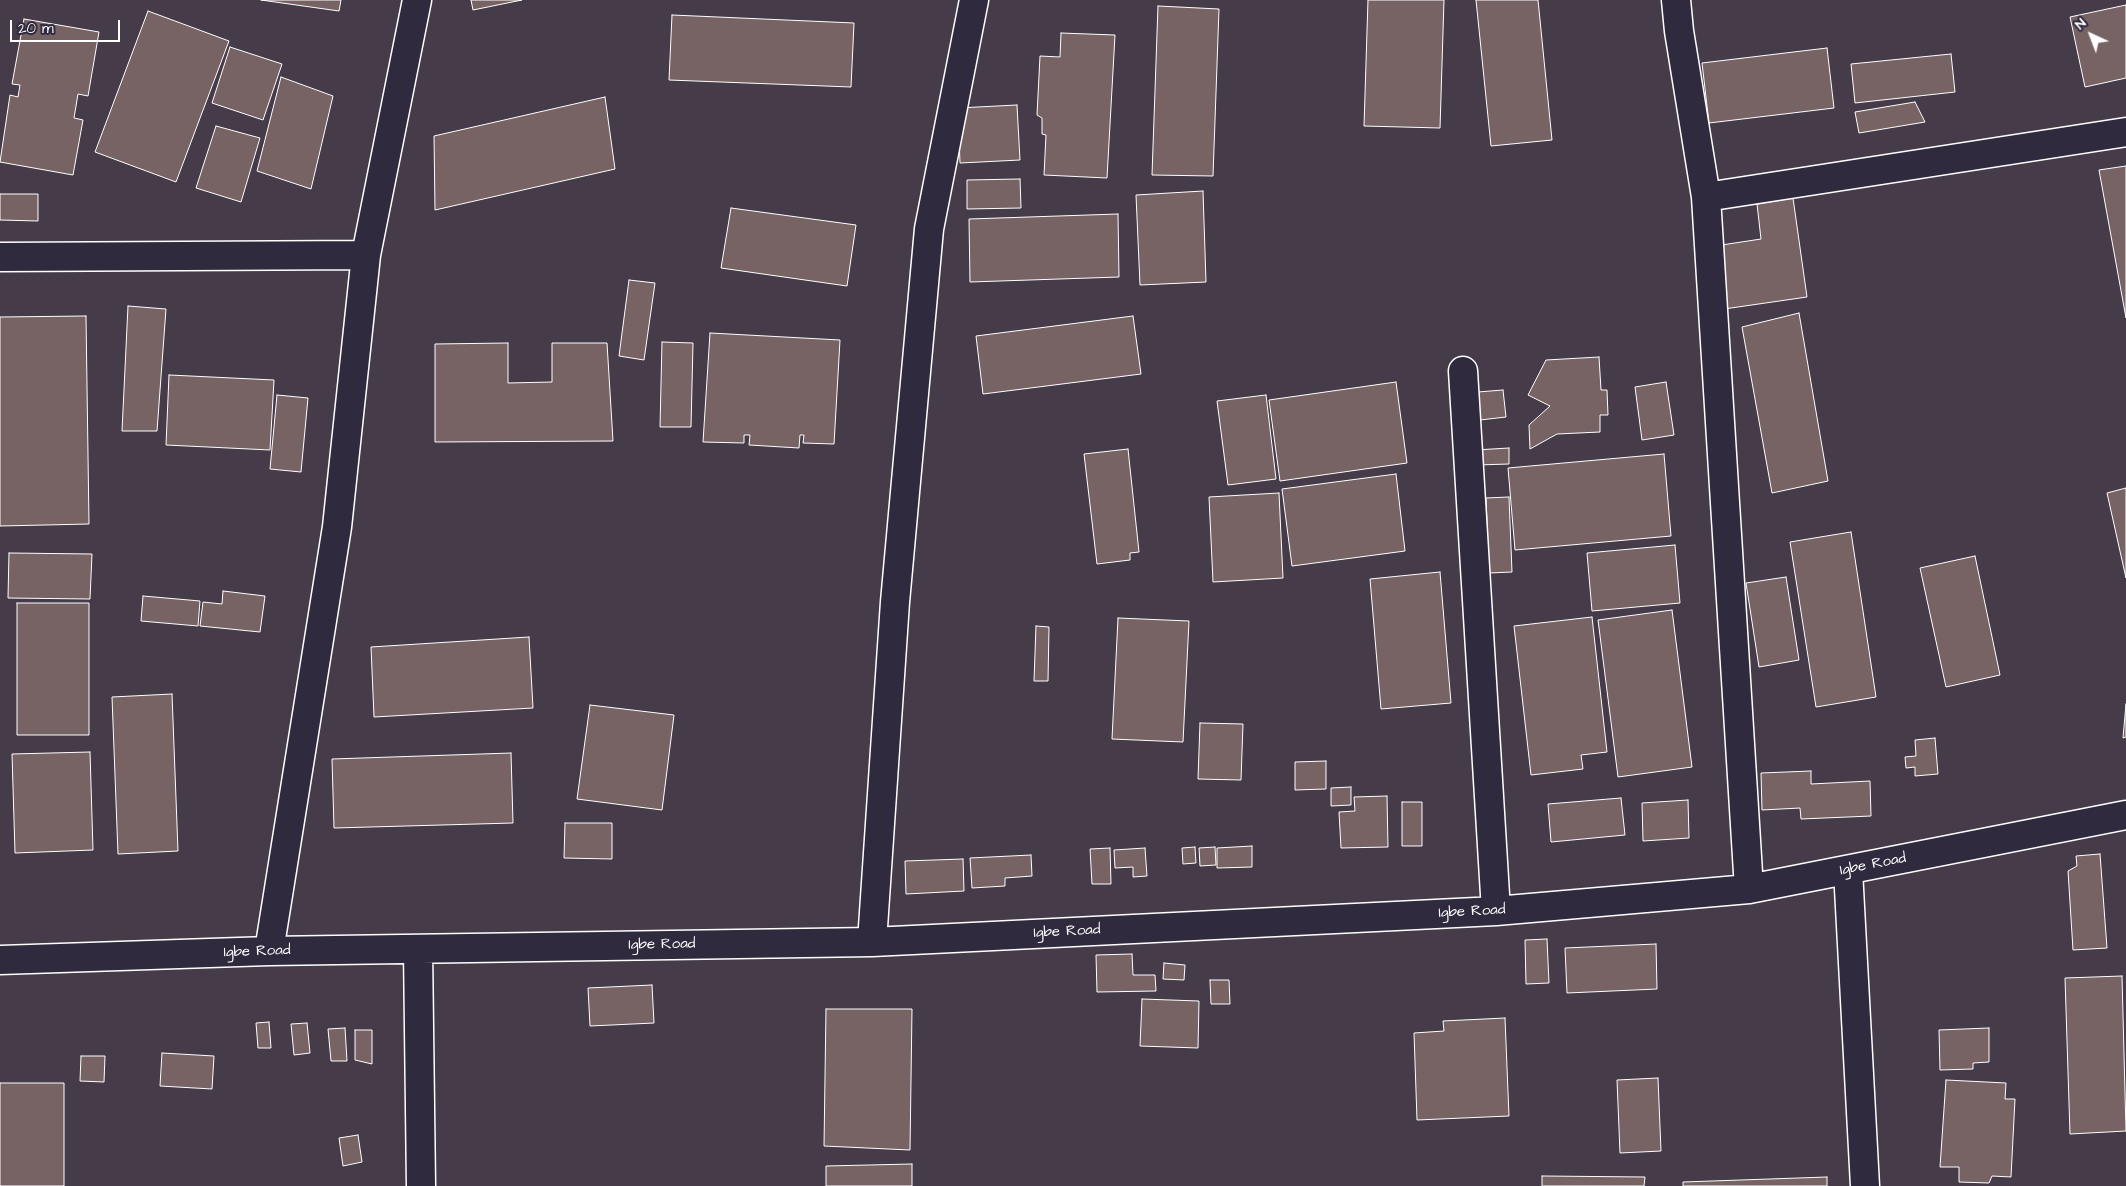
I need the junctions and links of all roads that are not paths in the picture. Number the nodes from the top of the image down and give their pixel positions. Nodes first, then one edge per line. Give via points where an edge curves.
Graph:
1 (417, 0) edge
2 (974, 0) edge
3 (1676, 0) edge
4 (2126, 132) edge
5 (1706, 197) junction
6 (366, 255) junction
7 (0, 257) edge
8 (1462, 371) dead end
9 (2126, 815) edge
10 (1848, 870) junction
11 (1750, 889) junction
12 (1496, 911) junction
13 (872, 942) junction
14 (418, 948) junction
15 (269, 951) junction
16 (0, 960) edge
17 (421, 1186) edge
18 (1865, 1186) edge

1 - 6 street
2 - 13 street via 929,229 895,602
3 - 5 street
4 - 5 street
5 - 11 street
6 - 7 street
6 - 15 street via 337,526
8 - 12 street
9 - 10 street, Igbe Road
10 - 11 street, Igbe Road
10 - 18 street
11 - 12 street, Igbe Road
12 - 13 street, Igbe Road
13 - 14 street, Igbe Road
14 - 15 street, Igbe Road
14 - 17 street
15 - 16 street, Igbe Road

